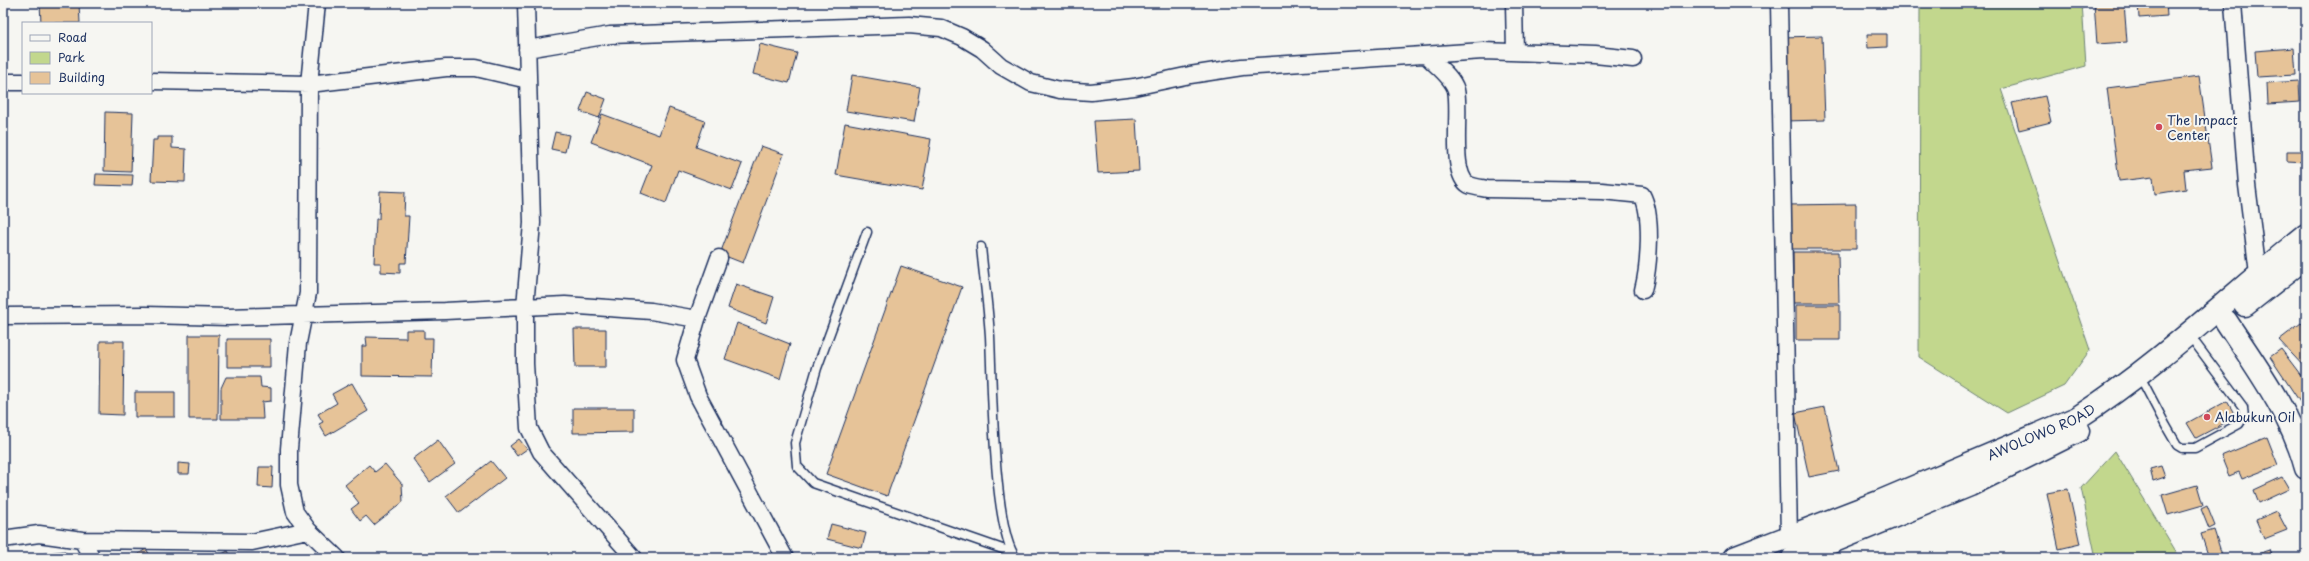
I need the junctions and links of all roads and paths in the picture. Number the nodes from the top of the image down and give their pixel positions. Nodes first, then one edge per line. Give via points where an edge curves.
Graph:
1 (317, 3) edge
2 (526, 3) edge
3 (1514, 3) edge
4 (1779, 3) edge
5 (2233, 3) edge
6 (527, 49) junction
7 (1515, 52) junction
8 (1426, 55) junction
9 (1634, 59) dead end
10 (528, 80) junction
11 (152, 81) edge
12 (3, 82) edge
13 (22, 82) edge
14 (309, 84) junction
15 (867, 232) dead end
16 (2306, 235) edge
17 (981, 247) dead end
18 (2306, 257) edge
19 (719, 258) dead end
20 (2258, 273) junction
21 (1643, 290) dead end
22 (524, 307) junction
23 (304, 314) junction
24 (3, 316) edge
25 (697, 319) junction
26 (2226, 321) junction
27 (2196, 344) junction
28 (2144, 384) junction
29 (2105, 407) junction
30 (2306, 468) edge
31 (308, 530) junction
32 (3, 539) edge
33 (82, 540) junction
34 (1791, 548) edge
35 (1014, 555) edge
36 (92, 558) edge
37 (336, 558) edge
38 (634, 558) edge
39 (785, 558) edge
40 (1734, 558) edge

1 - 14 street
2 - 6 street
3 - 7 street
4 - 34 street
5 - 20 street
6 - 8 street via 610,35 909,25 941,28 962,37 982,49 1001,66 1031,83 1060,90 1091,92 1134,87 1242,67
6 - 10 street
7 - 8 street via 1484,51
7 - 9 street
8 - 21 street via 1449,78 1455,89 1458,108 1457,161 1461,178 1469,185 1487,189 1602,191 1642,195 1646,202 1649,249
10 - 14 street via 476,68 446,68
10 - 22 street via 532,223
11 - 14 street
12 - 13 street
14 - 23 street via 308,293
15 - 35 lane via 817,368 795,443 797,466 813,483
16 - 20 main road, AWOLOWO ROAD
17 - 35 lane via 990,334 998,477 1002,514
18 - 26 main road, AWOLOWO ROAD
19 - 25 street
20 - 29 main road, AWOLOWO ROAD
22 - 23 street
22 - 25 street via 565,305 651,311
22 - 38 street via 529,428 541,452
23 - 24 street via 228,317
23 - 31 street via 298,342 292,414 290,485 295,512
25 - 39 street via 685,360 688,374
26 - 27 main road, AWOLOWO ROAD
26 - 30 main road via 2279,401 2302,451
27 - 28 main road, AWOLOWO ROAD
27 - 28 lane via 2243,407 2244,416 2239,424 2195,448 2182,448 2177,445
28 - 29 main road, AWOLOWO ROAD
29 - 34 main road, AWOLOWO ROAD via 1970,485
31 - 33 street via 252,542
31 - 37 street
32 - 33 street via 38,534
33 - 36 street
34 - 40 main road, AWOLOWO ROAD

